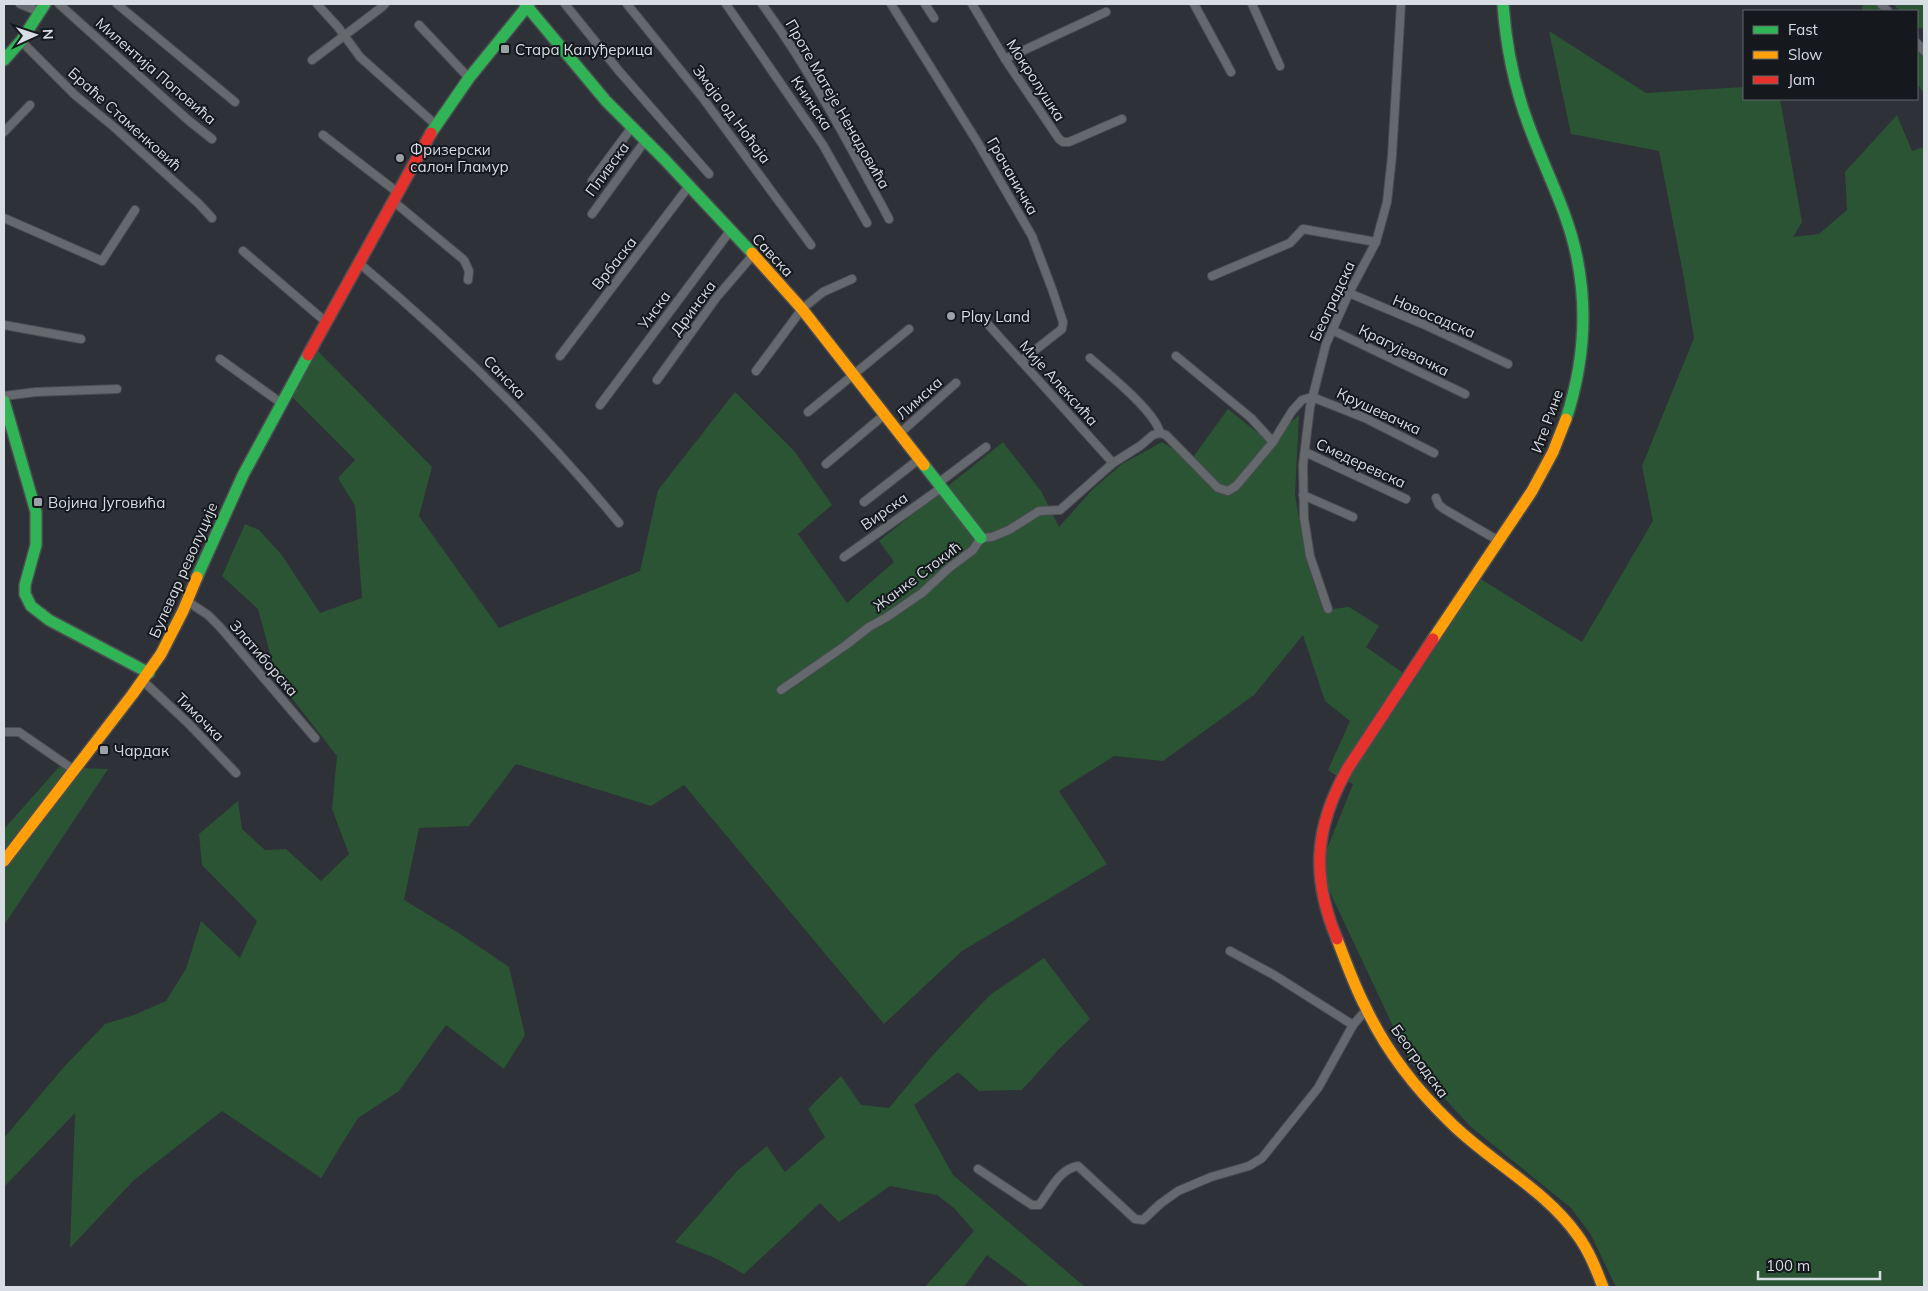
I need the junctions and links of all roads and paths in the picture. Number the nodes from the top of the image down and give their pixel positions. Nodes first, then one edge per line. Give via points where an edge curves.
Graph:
1 (20, 4) edge
2 (59, 4) edge
3 (117, 4) edge
4 (317, 4) edge
5 (385, 4) edge
6 (527, 4) edge
7 (565, 4) edge
8 (627, 4) edge
9 (728, 4) edge
10 (762, 4) edge
11 (891, 4) edge
12 (925, 4) edge
13 (972, 4) edge
14 (1194, 4) edge
15 (1252, 4) edge
16 (1401, 4) edge
17 (1503, 4) edge
18 (42, 8) edge
19 (1106, 12) dead end
20 (934, 18) dead end
21 (419, 24) dead end
22 (344, 36) junction
23 (21, 41) junction
24 (1005, 59) junction
25 (4, 60) edge
26 (312, 60) dead end
27 (1280, 66) dead end
28 (1231, 72) dead end
29 (469, 78) junction
30 (235, 102) dead end
31 (30, 105) dead end
32 (1122, 120) dead end
33 (436, 125) junction
34 (632, 127) junction
35 (4, 132) edge
36 (323, 135) dead end
37 (212, 139) dead end
38 (645, 141) junction
39 (709, 174) dead end
40 (592, 181) dead end
41 (689, 186) junction
42 (395, 197) junction
43 (135, 210) dead end
44 (592, 214) dead end
45 (4, 218) edge
46 (212, 218) dead end
47 (889, 219) dead end
48 (867, 223) dead end
49 (730, 231) junction
50 (1376, 242) junction
51 (811, 245) dead end
52 (243, 251) dead end
53 (753, 255) junction
54 (358, 263) junction
55 (1212, 276) dead end
56 (852, 279) dead end
57 (468, 280) dead end
58 (1349, 293) junction
59 (802, 310) junction
60 (985, 321) dead end
61 (326, 322) junction
62 (4, 325) edge
63 (909, 329) dead end
64 (1332, 330) junction
65 (81, 338) dead end
66 (560, 356) dead end
67 (1176, 356) dead end
68 (220, 358) dead end
69 (1090, 358) dead end
70 (1021, 361) junction
71 (1508, 364) dead end
72 (756, 371) dead end
73 (852, 376) junction
74 (657, 380) dead end
75 (956, 383) dead end
76 (117, 389) dead end
77 (1465, 394) dead end
78 (4, 396) edge
79 (1312, 397) junction
80 (4, 401) edge
81 (281, 403) junction
82 (600, 405) dead end
83 (808, 412) dead end
84 (884, 415) junction
85 (6, 420) edge
86 (1160, 432) junction
87 (899, 434) junction
88 (1273, 442) junction
89 (986, 447) dead end
90 (1305, 452) junction
91 (1434, 453) dead end
92 (918, 460) junction
93 (1113, 463) junction
94 (826, 464) dead end
95 (939, 486) junction
96 (1303, 495) junction
97 (1436, 498) dead end
98 (1406, 499) dead end
99 (864, 502) dead end
100 (1353, 517) dead end
101 (619, 523) dead end
102 (981, 538) junction
103 (1499, 541) junction
104 (844, 557) dead end
105 (187, 601) junction
106 (1328, 609) dead end
107 (146, 677) junction
108 (781, 690) dead end
109 (4, 732) edge
110 (315, 738) dead end
111 (74, 770) junction
112 (236, 773) dead end
113 (1333, 797) joint
114 (4, 861) edge
115 (1230, 951) dead end
116 (1366, 1010) junction
117 (1353, 1025) junction
118 (978, 1169) dead end
119 (1603, 1287) edge

1 - 18 street
2 - 37 street, Милентија Поповића
3 - 30 street
4 - 22 street
5 - 22 street
6 - 29 street, Булевар револуције
6 - 34 street, Савска via 606,101
7 - 39 street
8 - 51 street, Змаја од Ноћаја via 702,97
9 - 48 street, Книнска via 823,145
10 - 47 street, Проте Матеје Ненадовића via 819,95
11 - 70 street, Грачаничка via 1005,188 1032,236 1052,289 1062,328
12 - 20 street
13 - 24 street, Мокролушка
14 - 28 street
15 - 27 street
16 - 50 street, Београдска via 1392,156 1387,202
17 - 103 street, Ите Рине via 1514,82 1568,227 1579,271 1582,314 1580,361 1566,418 1545,468
18 - 23 street
19 - 24 street
21 - 29 street
22 - 26 street
22 - 33 street via 360,57
23 - 25 street
23 - 46 street, Браће Стаменковић via 75,95
24 - 32 street, Мокролушка via 1063,142
29 - 33 street, Булевар револуције
31 - 35 street
33 - 42 street, Булевар револуције
34 - 38 street, Савска
34 - 40 street
36 - 42 street
38 - 41 street, Савска
38 - 44 street, Пливска
41 - 49 street, Савска
41 - 66 street, Врбаска
42 - 54 street, Булевар револуције
42 - 57 street via 464,260 469,271
43 - 45 street via 102,261
49 - 53 street, Савска
49 - 82 street, Унска
50 - 55 street via 1303,229 1290,243
50 - 58 street, Београдска
52 - 61 street
53 - 59 street, Савска
53 - 74 street, Дринска via 716,298
54 - 61 street, Булевар револуције
54 - 101 street, Санска via 495,386 569,464
56 - 59 street via 824,292
58 - 64 street, Београдска
58 - 71 street, Новосадска
59 - 72 street
59 - 73 street, Савска
60 - 70 street, Мије Алексића
61 - 81 street, Булевар револуције
62 - 65 street
63 - 73 street
64 - 77 street, Крагујевачка
64 - 79 street, Београдска
67 - 88 street via 1251,418
68 - 81 street
69 - 86 street via 1136,400
70 - 93 street, Мије Алексића
73 - 83 street
73 - 84 street, Савска
75 - 87 street, Лимска
76 - 78 street
79 - 88 street via 1297,405
79 - 90 street, Београдска
79 - 91 street, Крушевачка via 1365,418
80 - 85 street
81 - 105 street, Булевар револуције via 229,503
84 - 87 street, Савска
84 - 94 street
85 - 107 street via 36,512 36,545 25,585 26,600 61,626
86 - 88 street via 1225,491 1236,486
86 - 93 street, Жанке Стокић
87 - 92 street, Савска
89 - 95 street, Вирска
90 - 96 street, Београдска
90 - 98 street, Смедеревска
92 - 95 street, Савска
92 - 99 street
93 - 102 street, Жанке Стокић via 1060,510 1039,511 1009,530
95 - 102 street, Савска
95 - 104 street, Вирска
96 - 100 street
96 - 106 street, Београдска via 1310,556
97 - 103 street via 1444,509
102 - 108 street, Жанке Стокић via 969,554 922,593
103 - 113 street, Ите Рине
105 - 107 street, Булевар револуције via 171,636
105 - 110 street, Златиборска via 220,627
107 - 111 street, Булевар револуције
107 - 112 street, Тимочка
109 - 111 street via 19,732
111 - 114 street, Булевар револуције
113 - 116 street, Београдска via 1320,844 1319,879 1337,940
115 - 117 street
116 - 117 street
116 - 119 street, Београдска via 1395,1058 1426,1098 1468,1139 1519,1178 1572,1227 1590,1256
117 - 118 street via 1318,1088 1262,1158 1249,1166 1178,1191 1143,1220 1135,1219 1078,1166 1064,1172 1039,1206 1032,1205

